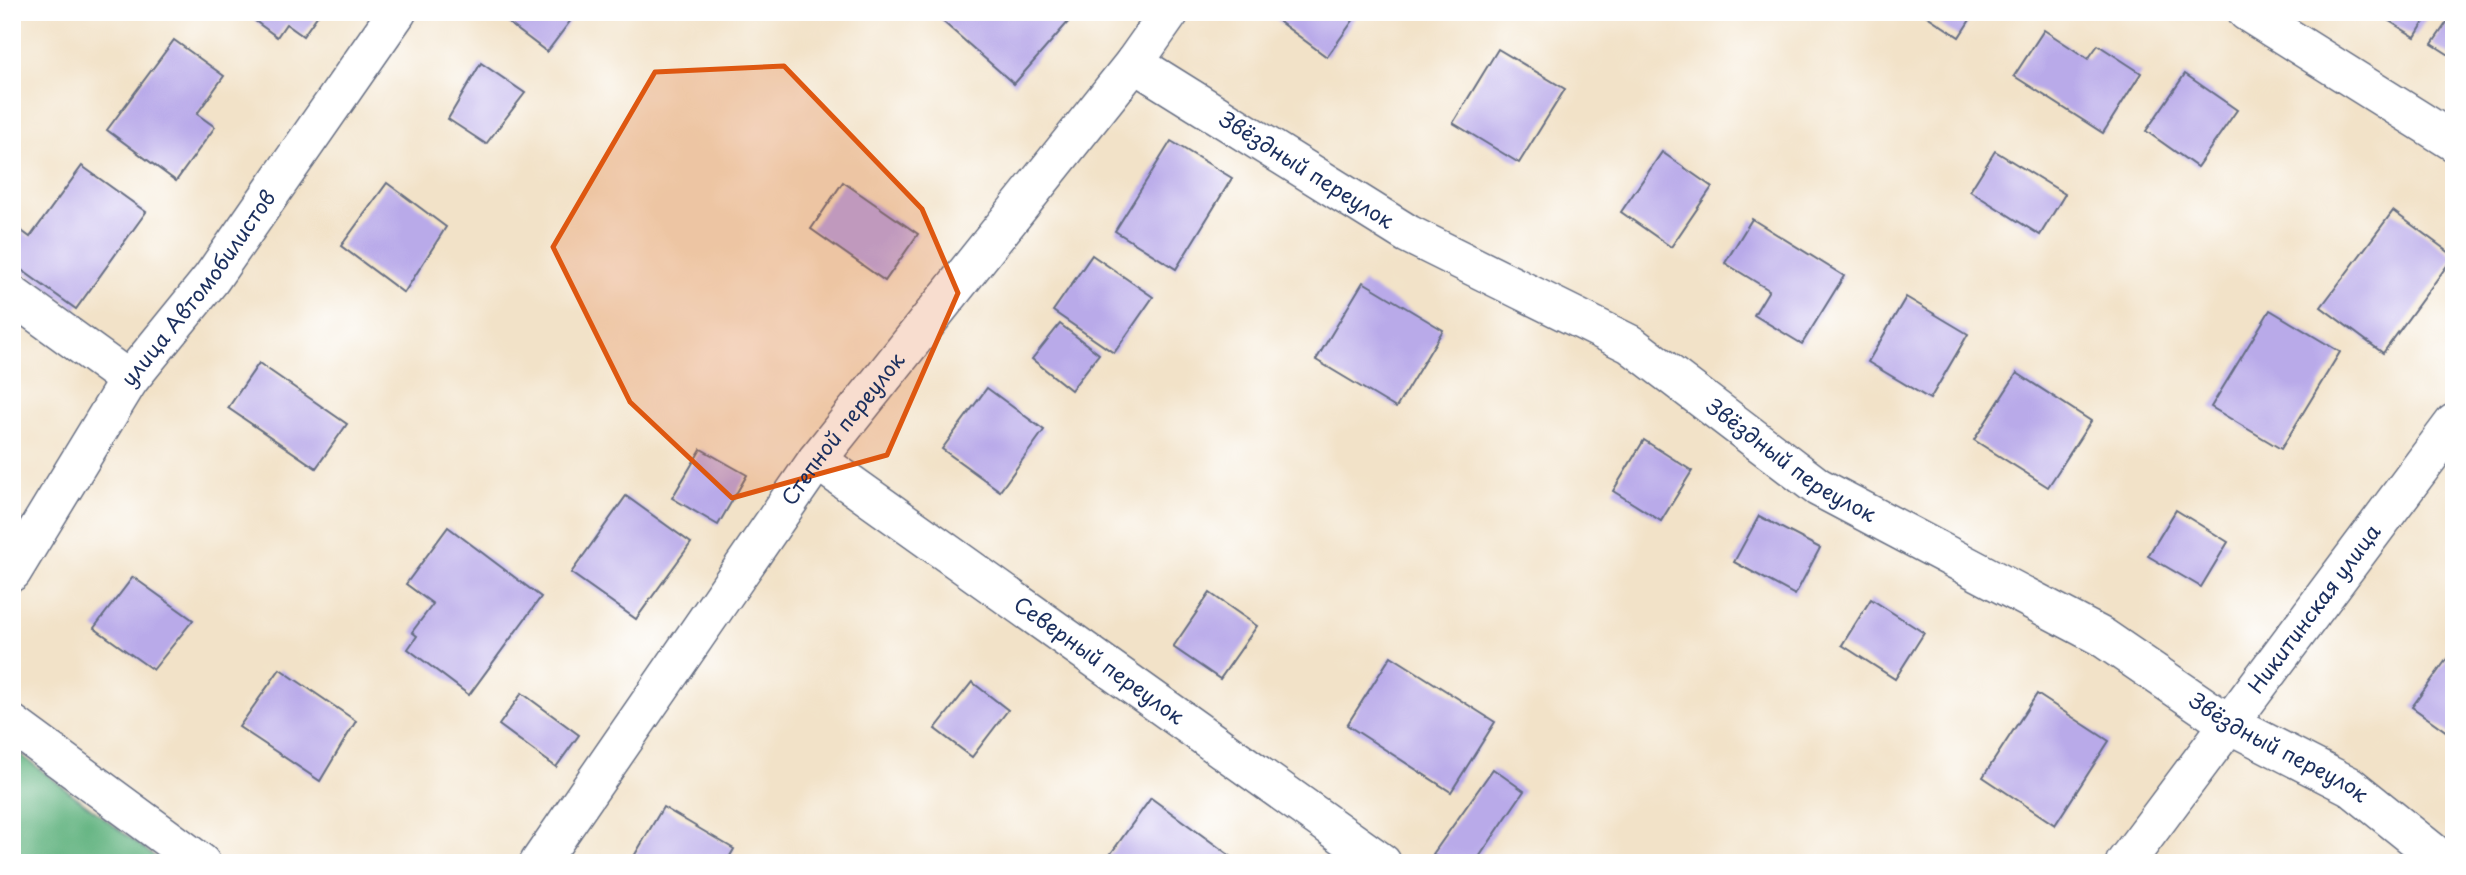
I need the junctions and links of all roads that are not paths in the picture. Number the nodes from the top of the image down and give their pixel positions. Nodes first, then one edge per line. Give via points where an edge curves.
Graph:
1 (397, 12) edge
2 (1170, 12) edge
3 (2247, 12) edge
4 (1134, 63) junction
5 (2454, 142) edge
6 (12, 295) edge
7 (129, 380) junction
8 (2454, 423) edge
9 (817, 460) junction
10 (12, 572) edge
11 (12, 724) edge
12 (2229, 724) junction
13 (201, 863) edge
14 (540, 863) edge
15 (1382, 863) edge
16 (2125, 863) edge
17 (2446, 863) edge

1 - 7 street, улица Автомобилистов via 211,279
2 - 4 street, Степной переулок
3 - 5 street
4 - 9 street, Степной переулок
4 - 12 street, Звёздный переулок via 1408,234 1630,344 1818,487 2102,637
6 - 7 street
7 - 10 street, улица Автомобилистов
8 - 12 street, Никитинская улица
9 - 14 street, Степной переулок
9 - 15 street, Северный переулок
11 - 13 street
12 - 16 street, Никитинская улица
12 - 17 street, Звёздный переулок via 2350,786

